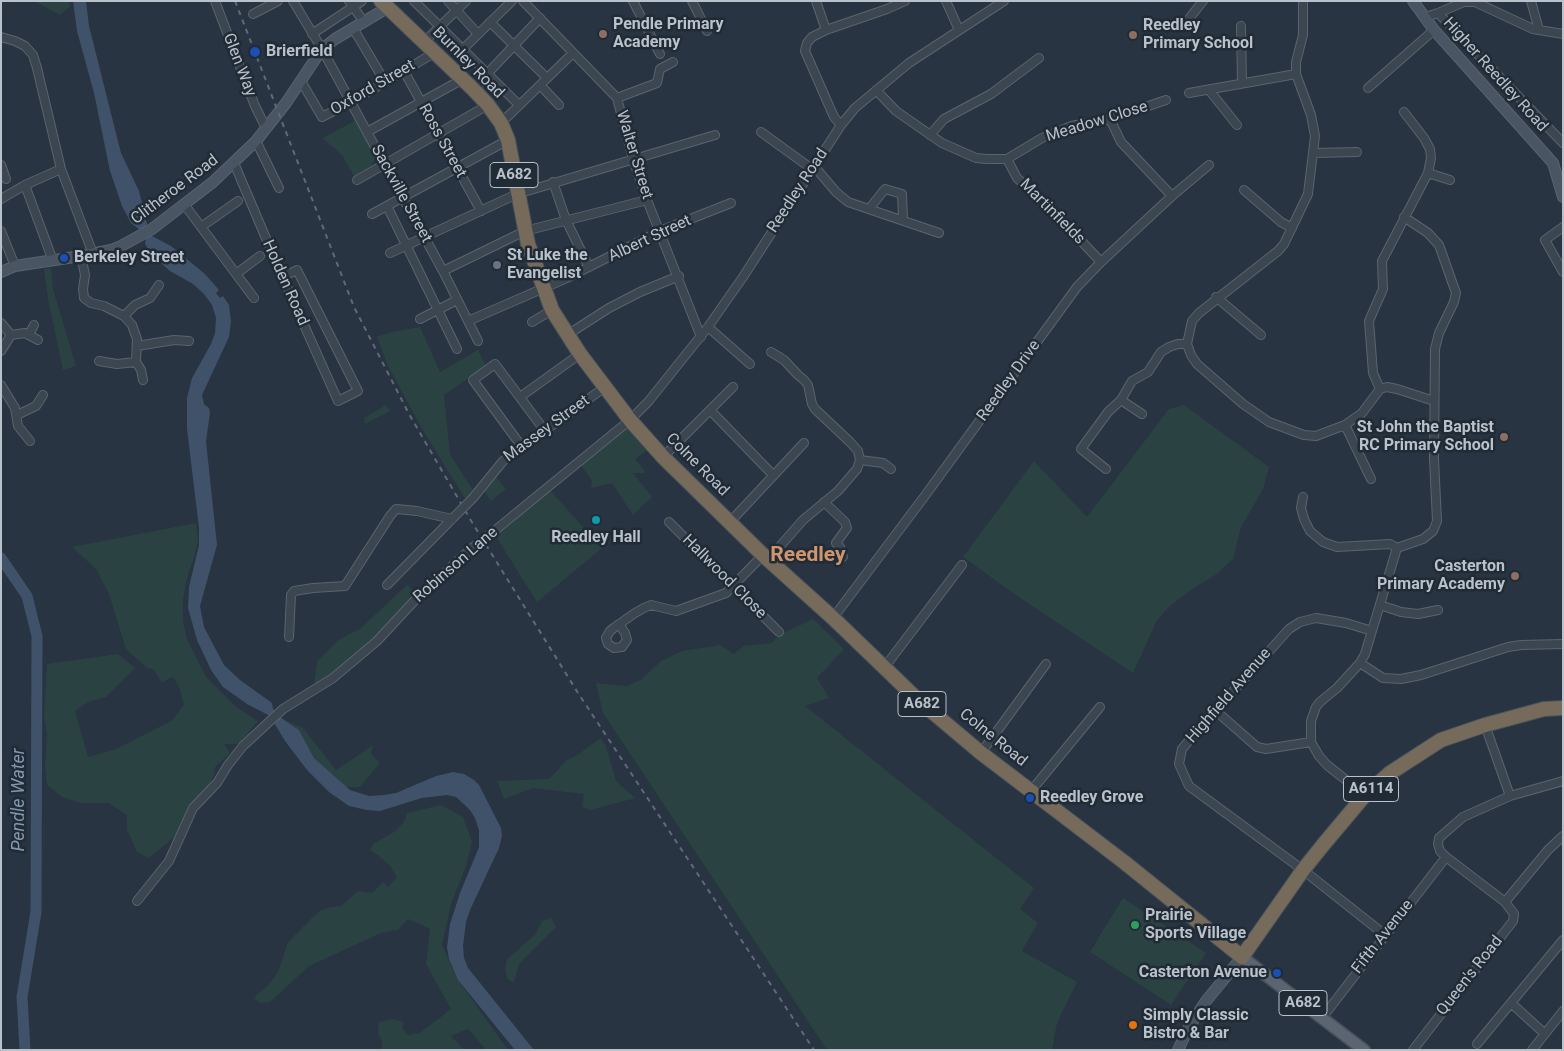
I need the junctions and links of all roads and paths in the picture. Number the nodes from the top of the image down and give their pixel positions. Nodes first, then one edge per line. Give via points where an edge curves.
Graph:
1 (215, 1) edge
2 (278, 1) edge
3 (293, 1) edge
4 (362, 1) edge
5 (414, 1) edge
6 (448, 1) edge
7 (466, 1) edge
8 (512, 1) edge
9 (523, 1) edge
10 (633, 1) edge
11 (692, 1) edge
12 (816, 1) edge
13 (884, 1) edge
14 (905, 1) edge
15 (946, 1) edge
16 (1004, 1) edge
17 (1203, 1) edge
18 (1303, 1) edge
19 (1413, 1) edge
20 (1531, 1) edge
21 (1470, 2) edge
22 (352, 4) edge
23 (388, 4) edge
24 (887, 9) junction
25 (456, 10) junction
26 (1438, 13) junction
27 (253, 14) dead end
28 (1425, 17) junction
29 (540, 18) junction
30 (1188, 20) dead end
31 (364, 22) junction
32 (490, 22) junction
33 (1241, 26) dead end
34 (439, 27) junction
35 (353, 28) junction
36 (826, 30) junction
37 (959, 30) junction
38 (1434, 30) junction
39 (1539, 30) junction
40 (707, 31) dead end
41 (312, 34) junction
42 (478, 34) junction
43 (1563, 34) edge
44 (1, 37) edge
45 (423, 43) junction
46 (514, 45) junction
47 (322, 49) junction
48 (462, 50) junction
49 (434, 53) junction
50 (573, 53) junction
51 (660, 54) dead end
52 (1039, 58) dead end
53 (673, 62) dead end
54 (404, 71) junction
55 (487, 74) junction
56 (1296, 74) junction
57 (547, 78) junction
58 (463, 79) junction
59 (301, 81) junction
60 (385, 82) junction
61 (1242, 84) junction
62 (540, 85) junction
63 (1368, 88) dead end
64 (474, 90) junction
65 (876, 90) junction
66 (1209, 90) junction
67 (1189, 93) dead end
68 (617, 98) junction
69 (1166, 100) dead end
70 (351, 102) junction
71 (421, 102) junction
72 (488, 105) junction
73 (519, 105) junction
74 (559, 106) dead end
75 (1404, 112) dead end
76 (1110, 119) junction
77 (501, 123) junction
78 (841, 124) junction
79 (1237, 125) dead end
80 (266, 128) junction
81 (368, 132) junction
82 (761, 132) dead end
83 (438, 134) junction
84 (715, 135) dead end
85 (930, 135) junction
86 (508, 140) junction
87 (256, 141) junction
88 (1563, 143) edge
89 (1357, 152) dead end
90 (1314, 153) junction
91 (634, 159) junction
92 (1007, 159) junction
93 (234, 163) junction
94 (385, 164) junction
95 (1, 165) edge
96 (1209, 165) dead end
97 (813, 167) junction
98 (457, 168) junction
99 (61, 169) junction
100 (1428, 173) junction
101 (6, 179) dead end
102 (356, 180) dead end
103 (1450, 180) dead end
104 (553, 182) junction
105 (25, 186) junction
106 (279, 188) dead end
107 (1244, 190) dead end
108 (517, 194) junction
109 (1172, 196) junction
110 (403, 197) junction
111 (1563, 197) edge
112 (1, 199) edge
113 (647, 200) junction
114 (238, 201) dead end
115 (731, 203) dead end
116 (184, 204) junction
117 (387, 206) junction
118 (870, 209) junction
119 (480, 211) junction
120 (372, 214) dead end
121 (1404, 217) junction
122 (566, 220) junction
123 (903, 220) junction
124 (201, 226) junction
125 (1563, 227) edge
126 (1292, 228) junction
127 (1, 231) edge
128 (525, 231) junction
129 (660, 231) junction
130 (938, 232) dead end
131 (424, 237) junction
132 (406, 246) junction
133 (390, 253) dead end
134 (93, 254) junction
135 (81, 256) junction
136 (260, 256) dead end
137 (53, 261) junction
138 (1101, 262) junction
139 (15, 266) junction
140 (589, 267) junction
141 (443, 271) junction
142 (1, 272) edge
143 (1563, 272) edge
144 (236, 274) junction
145 (678, 276) junction
146 (282, 277) junction
147 (159, 285) dead end
148 (544, 289) junction
149 (254, 298) dead end
150 (1216, 298) junction
151 (457, 300) junction
152 (438, 309) junction
153 (552, 310) junction
154 (124, 316) junction
155 (420, 319) dead end
156 (468, 321) junction
157 (532, 322) dead end
158 (1, 323) edge
159 (34, 325) dead end
160 (708, 327) junction
161 (11, 335) junction
162 (29, 335) junction
163 (567, 335) junction
164 (1261, 335) dead end
165 (702, 337) junction
166 (38, 340) dead end
167 (478, 341) dead end
168 (189, 342) dead end
169 (1187, 344) junction
170 (137, 346) junction
171 (457, 349) dead end
172 (1, 351) edge
173 (771, 352) dead end
174 (580, 354) junction
175 (99, 361) dead end
176 (136, 362) junction
177 (750, 364) dead end
178 (143, 380) dead end
179 (1, 385) edge
180 (605, 387) junction
181 (733, 387) dead end
182 (1380, 389) junction
183 (43, 395) dead end
184 (520, 396) junction
185 (1121, 400) junction
186 (1434, 401) junction
187 (710, 410) junction
188 (1142, 414) dead end
189 (17, 415) junction
190 (630, 420) junction
191 (1345, 425) junction
192 (545, 431) junction
193 (30, 441) dead end
194 (804, 443) dead end
195 (522, 447) junction
196 (663, 456) junction
197 (860, 460) junction
198 (891, 469) dead end
199 (1106, 469) dead end
200 (773, 475) junction
201 (1371, 479) dead end
202 (1302, 497) dead end
203 (824, 502) junction
204 (453, 518) junction
205 (668, 522) dead end
206 (730, 522) junction
207 (1397, 548) junction
208 (843, 557) dead end
209 (766, 558) junction
210 (962, 565) dead end
211 (387, 585) dead end
212 (733, 587) junction
213 (1380, 605) junction
214 (1438, 610) dead end
215 (833, 618) junction
216 (619, 624) dead end
217 (1372, 631) junction
218 (779, 632) dead end
219 (289, 637) dead end
220 (1563, 644) edge
221 (1360, 663) junction
222 (1046, 664) dead end
223 (884, 668) junction
224 (1100, 707) dead end
225 (1563, 708) edge
226 (1215, 710) junction
227 (1485, 725) junction
228 (1311, 742) junction
229 (981, 753) junction
230 (1563, 781) edge
231 (1031, 791) junction
232 (1365, 795) junction
233 (1510, 796) junction
234 (1563, 836) edge
235 (1446, 857) junction
236 (1303, 870) junction
237 (137, 901) dead end
238 (1505, 902) junction
239 (1385, 936) junction
240 (1562, 944) edge
241 (1242, 957) junction
242 (1511, 1003) junction
243 (1563, 1011) edge
244 (1322, 1018) junction
245 (1545, 1034) junction
246 (1477, 1044) dead end
247 (1178, 1050) edge
248 (1364, 1050) edge
249 (1413, 1050) edge
250 (1532, 1050) edge

1 - 80 street, Glen Way
2 - 27 street
3 - 41 street, Sackville Street
4 - 22 street
5 - 34 street
6 - 25 street
7 - 25 street
8 - 32 street
9 - 29 street, Walter Street
10 - 51 street
11 - 40 street
12 - 36 street
13 - 24 street
14 - 24 street
15 - 37 street
16 - 37 street, Reedley Road
17 - 30 street
18 - 56 street via 1303,35
19 - 28 main road, Higher Reedley Road
20 - 39 street
21 - 26 street
21 - 39 street
22 - 31 street
22 - 41 street
23 - 31 main road
23 - 45 highway, Burnley Road / A682
24 - 36 street
25 - 34 street
25 - 42 street
26 - 28 street
26 - 88 street, Higher Reedley Road
28 - 38 main road, Higher Reedley Road
29 - 46 street
29 - 50 street, Walter Street
31 - 35 main road
32 - 42 street
32 - 46 street
33 - 61 street
34 - 45 street
34 - 48 street
35 - 47 main road
35 - 60 street
36 - 78 street via 806,43 805,51 834,117
37 - 65 street, Reedley Road via 909,63
38 - 63 street
38 - 111 main road, Higher Reedley Road via 1553,163
39 - 43 street
41 - 47 street, Sackville Street
42 - 48 street
44 - 99 street via 15,40 33,55
45 - 49 highway, Burnley Road / A682
46 - 55 street
46 - 57 street
47 - 59 main road, Clitheroe Road
47 - 70 street, Sackville Street
48 - 55 street
49 - 54 street, Oxford Street
49 - 58 highway, Burnley Road / A682
50 - 57 street
50 - 68 street, Walter Street
52 - 85 street via 991,94 944,119
53 - 68 street via 660,69 657,83
54 - 60 street, Oxford Street
54 - 71 street, Ross Street
55 - 64 street
55 - 73 street
56 - 61 street
56 - 90 street via 1312,115
57 - 62 street
58 - 64 highway, Burnley Road / A682
58 - 71 street
59 - 70 street, Oxford Street via 322,117
59 - 80 main road, Clitheroe Road
60 - 70 street, Oxford Street
61 - 66 street
62 - 73 street
62 - 74 street
64 - 72 highway, Burnley Road / A682
65 - 78 street, Reedley Road
65 - 85 street via 896,111
66 - 67 street
66 - 79 street
68 - 91 street, Walter Street
69 - 76 street, Meadow Close
70 - 81 street, Sackville Street
71 - 81 street
71 - 83 street, Ross Street
72 - 77 highway, Burnley Road / A682
72 - 83 street
73 - 77 street
75 - 100 street via 1430,149 1432,158
76 - 92 street, Meadow Close via 1071,126 1042,138
76 - 109 street via 1121,142
77 - 86 highway, Burnley Road / A682
78 - 97 street, Reedley Road
80 - 87 main road, Clitheroe Road
81 - 94 street, Sackville Street
82 - 97 street
83 - 94 street
83 - 98 street, Ross Street
84 - 91 street
85 - 92 street via 942,144 976,158
86 - 98 street
86 - 108 highway, Burnley Road / A682
87 - 93 main road, Clitheroe Road
87 - 106 street
89 - 90 street
90 - 126 street via 1308,194
91 - 104 street
91 - 113 street, Walter Street
92 - 138 street, Martinfields via 1018,178
93 - 116 main road, Clitheroe Road
93 - 146 street, Holden Road
94 - 102 street
94 - 110 street, Sackville Street
95 - 101 street
96 - 109 street, Reedley Drive
97 - 118 street via 848,202
97 - 160 street, Reedley Road
98 - 110 street
98 - 119 street, Ross Street
99 - 105 street
99 - 134 street
100 - 103 street
100 - 121 street
104 - 108 street
104 - 122 street
105 - 112 street
105 - 137 street
107 - 126 street
108 - 119 street
108 - 128 highway, Burnley Road / A682
109 - 138 street, Reedley Drive
110 - 117 street
110 - 131 street, Sackville Street
113 - 122 street
113 - 129 street, Walter Street
114 - 124 street
115 - 129 street, Albert Street
116 - 124 street
116 - 134 main road, Clitheroe Road via 135,239
117 - 120 street
117 - 132 street
118 - 123 street
118 - 123 street via 885,189 902,194
119 - 131 street
121 - 182 street via 1382,261 1383,289 1369,321 1373,373
121 - 186 street via 1439,245 1456,293 1435,349
122 - 128 street
122 - 140 street
123 - 130 street
124 - 144 street
125 - 143 street via 1545,240
126 - 150 street via 1278,251
127 - 139 street
128 - 141 street
128 - 148 highway, Burnley Road / A682
129 - 140 street, Albert Street
129 - 145 street, Walter Street
131 - 132 street
131 - 141 street, Sackville Street
132 - 133 street
132 - 152 street
134 - 135 main road, Clitheroe Road
135 - 137 main road, Clitheroe Road
135 - 154 street via 85,275 84,298
136 - 144 street
137 - 139 main road, Clitheroe Road
138 - 215 street, Reedley Drive via 1077,288
139 - 142 main road, Clitheroe Road
140 - 148 street, Albert Street
141 - 151 street, Sackville Street
144 - 149 street
145 - 163 street via 609,308
145 - 165 street, Walter Street
146 - 146 street, Holden Road via 297,270 358,391 338,401
147 - 154 street via 150,298 135,305
148 - 153 highway, Burnley Road / A682
148 - 156 street, Albert Street
150 - 164 street
150 - 169 street via 1192,321
151 - 152 street
151 - 156 street, Sackville Street
152 - 155 street
152 - 171 street
153 - 157 street
153 - 163 highway, Burnley Road / A682
154 - 170 street via 132,325
156 - 167 street, Sackville Street
158 - 161 street
159 - 162 street
160 - 165 street, Reedley Road
160 - 177 street
161 - 162 street
161 - 172 street
162 - 166 street
163 - 174 highway, Burnley Road / A682
165 - 190 street, Reedley Road
168 - 170 street via 174,340
169 - 185 street via 1168,347 1161,352 1148,372 1132,381
169 - 191 street via 1197,364 1269,422 1316,436
170 - 176 street
173 - 197 street via 808,384 815,409 858,451
174 - 180 highway, Burnley Road / A682
174 - 184 street
175 - 176 street via 117,364
176 - 178 street
179 - 189 street
180 - 190 highway, Burnley Road / A682
180 - 192 street, Massey Street
181 - 187 street
182 - 186 street via 1392,388
182 - 191 street via 1362,413
183 - 189 street via 36,406
184 - 192 street
184 - 195 street via 495,364 473,380
185 - 188 street
185 - 199 street via 1081,449
186 - 207 street via 1437,520 1424,539
187 - 196 street
187 - 200 street
189 - 193 street via 18,426
190 - 196 highway, Colne Road / A682
190 - 237 street, Robinson Lane, bridge via 472,548 417,598 377,641 333,678 283,709 243,746 217,784 193,808 169,861
191 - 201 street
192 - 195 street, Massey Street
194 - 200 street
195 - 204 street, Massey Street, bridge via 497,466
196 - 206 highway, Colne Road / A682
197 - 198 street via 883,462
197 - 203 street via 857,469
200 - 206 street
202 - 207 street via 1301,508 1310,532 1323,542 1336,547 1390,544
203 - 208 street via 845,522 846,528 836,543
203 - 209 street
204 - 211 street, Massey Street
204 - 219 street via 396,510 345,586 294,591 291,595
205 - 212 street, Hallwood Close
206 - 209 highway, Colne Road / A682
207 - 213 street
209 - 212 street
209 - 215 highway, Colne Road / A682
210 - 223 street
212 - 216 street via 726,593 676,612 650,605
212 - 218 street, Hallwood Close
213 - 214 street via 1418,614
213 - 217 street
215 - 223 highway, Colne Road / A682
217 - 221 street
217 - 226 street, Highfield Avenue via 1316,618 1300,622 1289,629
220 - 221 street via 1508,647 1401,679 1384,678
221 - 228 street via 1316,707 1311,721
222 - 229 street
223 - 229 highway, Colne Road / A682
224 - 231 street
225 - 227 highway, A6114 via 1544,709
226 - 228 street via 1257,748
226 - 236 street, Highfield Avenue via 1182,749 1179,764 1189,786
227 - 232 highway, A6114 via 1441,740 1390,773
227 - 233 street
228 - 232 street via 1326,765
229 - 231 highway, Colne Road / A682
230 - 233 street
231 - 241 highway, Colne Road / A682
232 - 236 highway, A6114
233 - 235 street via 1464,817 1442,834 1438,844
234 - 238 street
235 - 238 street
235 - 239 street, Fifth Avenue
236 - 239 street, Highfield Avenue
236 - 241 highway, A6114
238 - 249 street, Queen's Road via 1514,914 1513,921
239 - 244 street, Fifth Avenue
240 - 242 street
241 - 244 main road, Colne Road / A682
241 - 247 main road via 1206,1001
242 - 245 street
242 - 246 street
243 - 245 street
244 - 248 main road, Colne Road / A682
245 - 250 street

